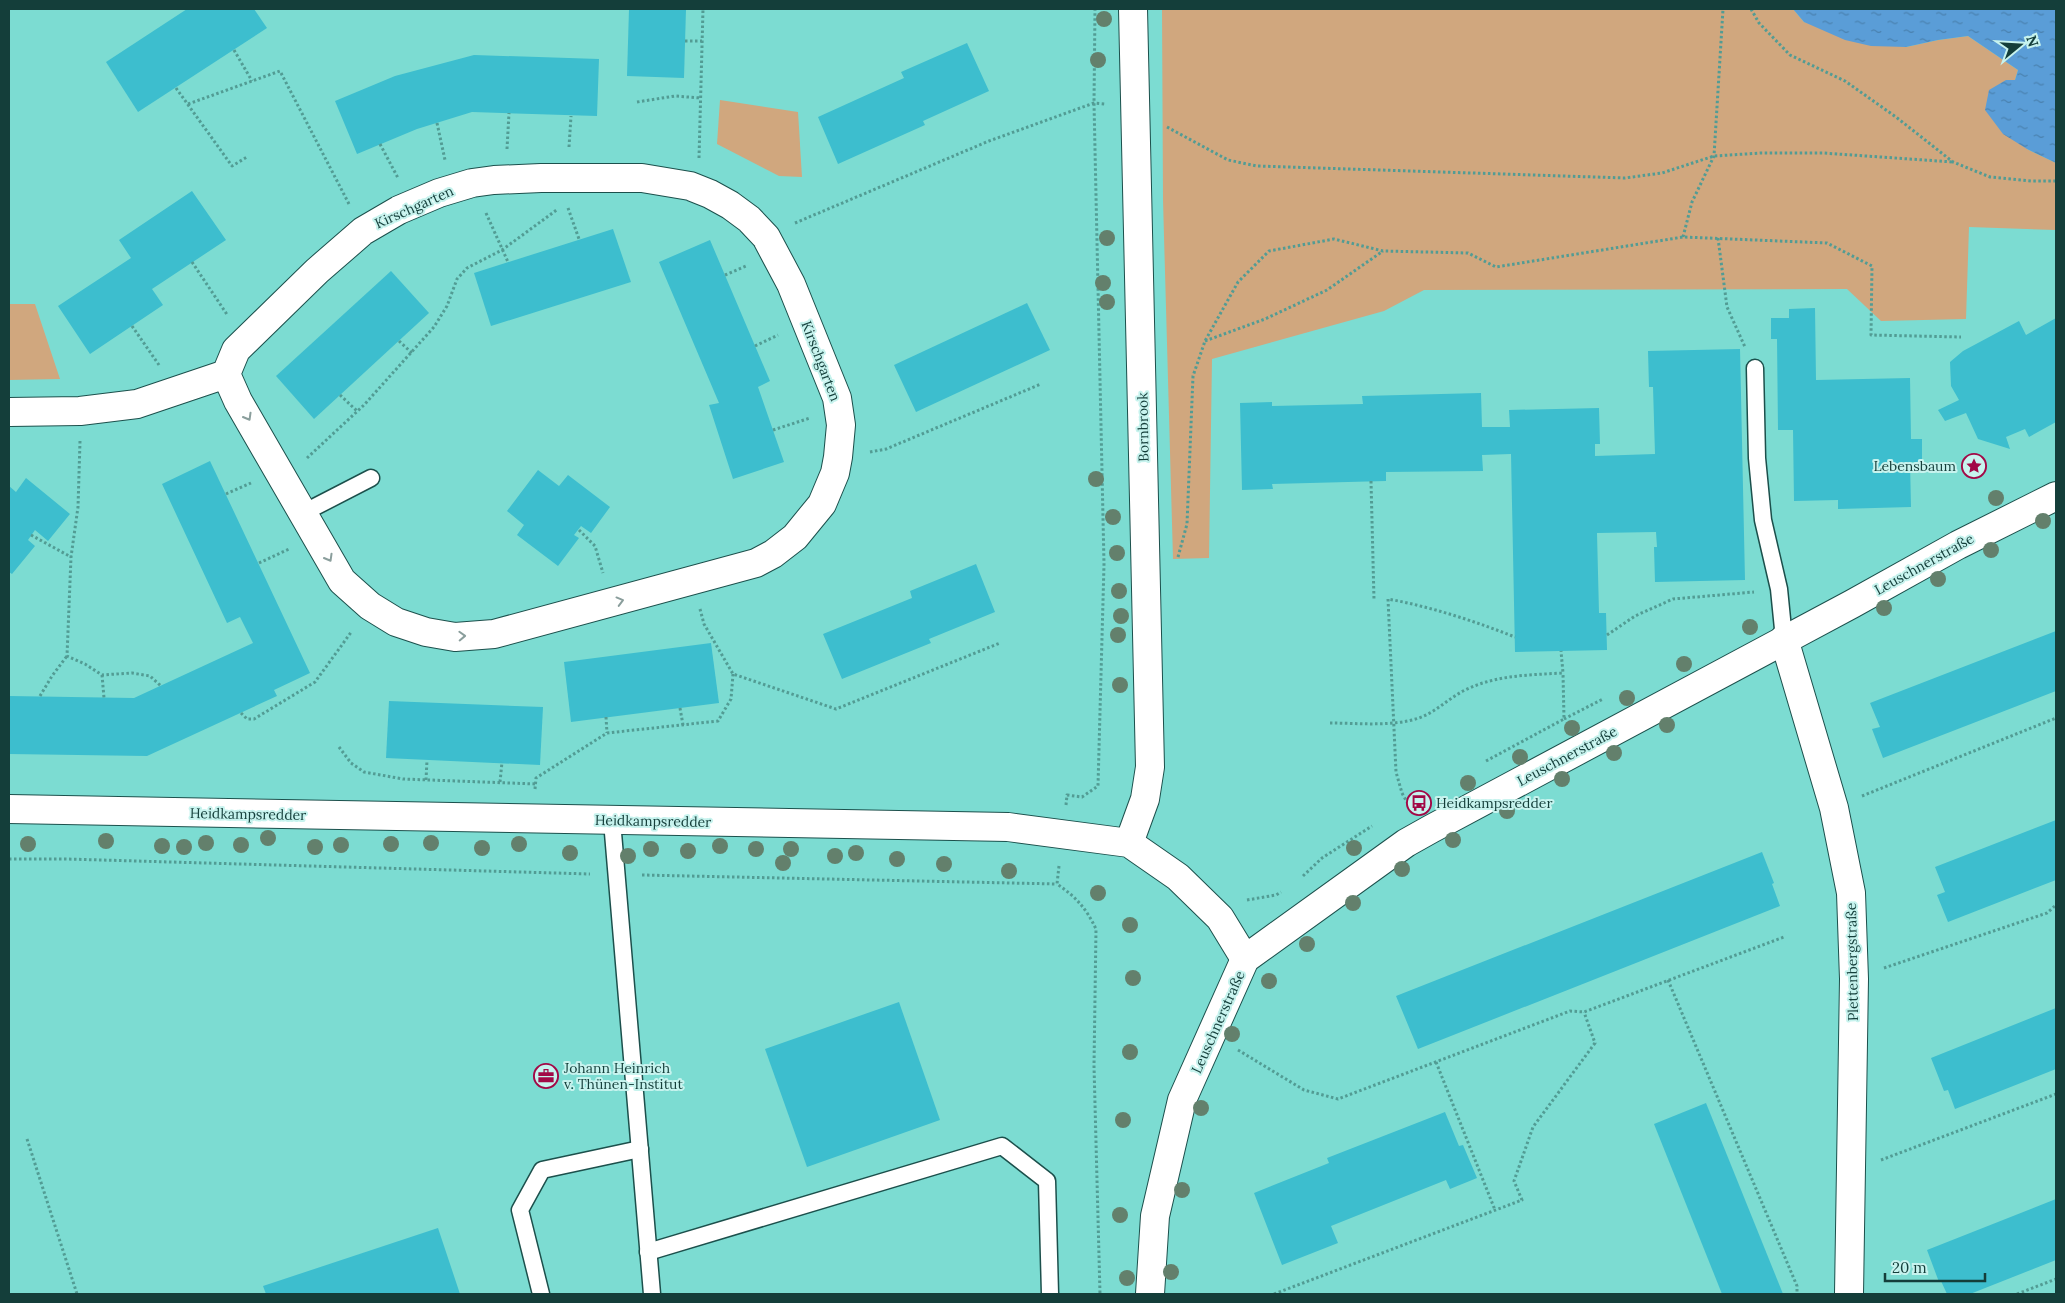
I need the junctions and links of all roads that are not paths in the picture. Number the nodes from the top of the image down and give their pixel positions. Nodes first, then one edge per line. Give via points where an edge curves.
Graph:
1 (1133, 9) edge
2 (1754, 368) road end
3 (226, 374) junction
4 (9, 412) edge
5 (371, 478) dead end
6 (2056, 496) edge
7 (303, 513) junction
8 (1784, 639) junction
9 (9, 808) edge
10 (612, 821) junction
11 (1129, 843) junction
12 (1245, 959) junction
13 (640, 1149) junction
14 (648, 1252) junction
15 (540, 1294) edge
16 (652, 1294) edge
17 (1050, 1294) edge
18 (1150, 1294) edge
19 (1849, 1294) edge

1 - 11 street, Bornbrook via 1150,767 1145,799
2 - 8 lane via 1763,520 1779,589
3 - 4 street via 137,404
3 -> 7 street, Kirschgarten
7 -> 3 street, Kirschgarten via 342,581 370,606 396,622 426,632 455,637 494,634 692,581 773,554 795,537 822,504 835,473 841,425 838,398 791,284 766,236 749,219 710,194 690,186 642,178 494,180 463,186 412,205 363,231 317,270 236,350
5 - 7 lane
6 - 8 street, Leuschnerstraße
8 - 12 street, Leuschnerstraße via 1406,843
8 - 19 street, Plettenbergstraße via 1834,808 1851,893 1854,978
9 - 10 street, Heidkampsredder
10 - 11 street, Heidkampsredder via 1008,827
10 - 13 lane
11 - 12 street, Heidkampsredder via 1178,877 1220,918
12 - 18 street, Leuschnerstraße via 1182,1100 1154,1216
13 - 14 lane
13 - 15 lane via 542,1170 520,1210
14 - 16 lane
14 - 17 lane via 1002,1146 1047,1181

